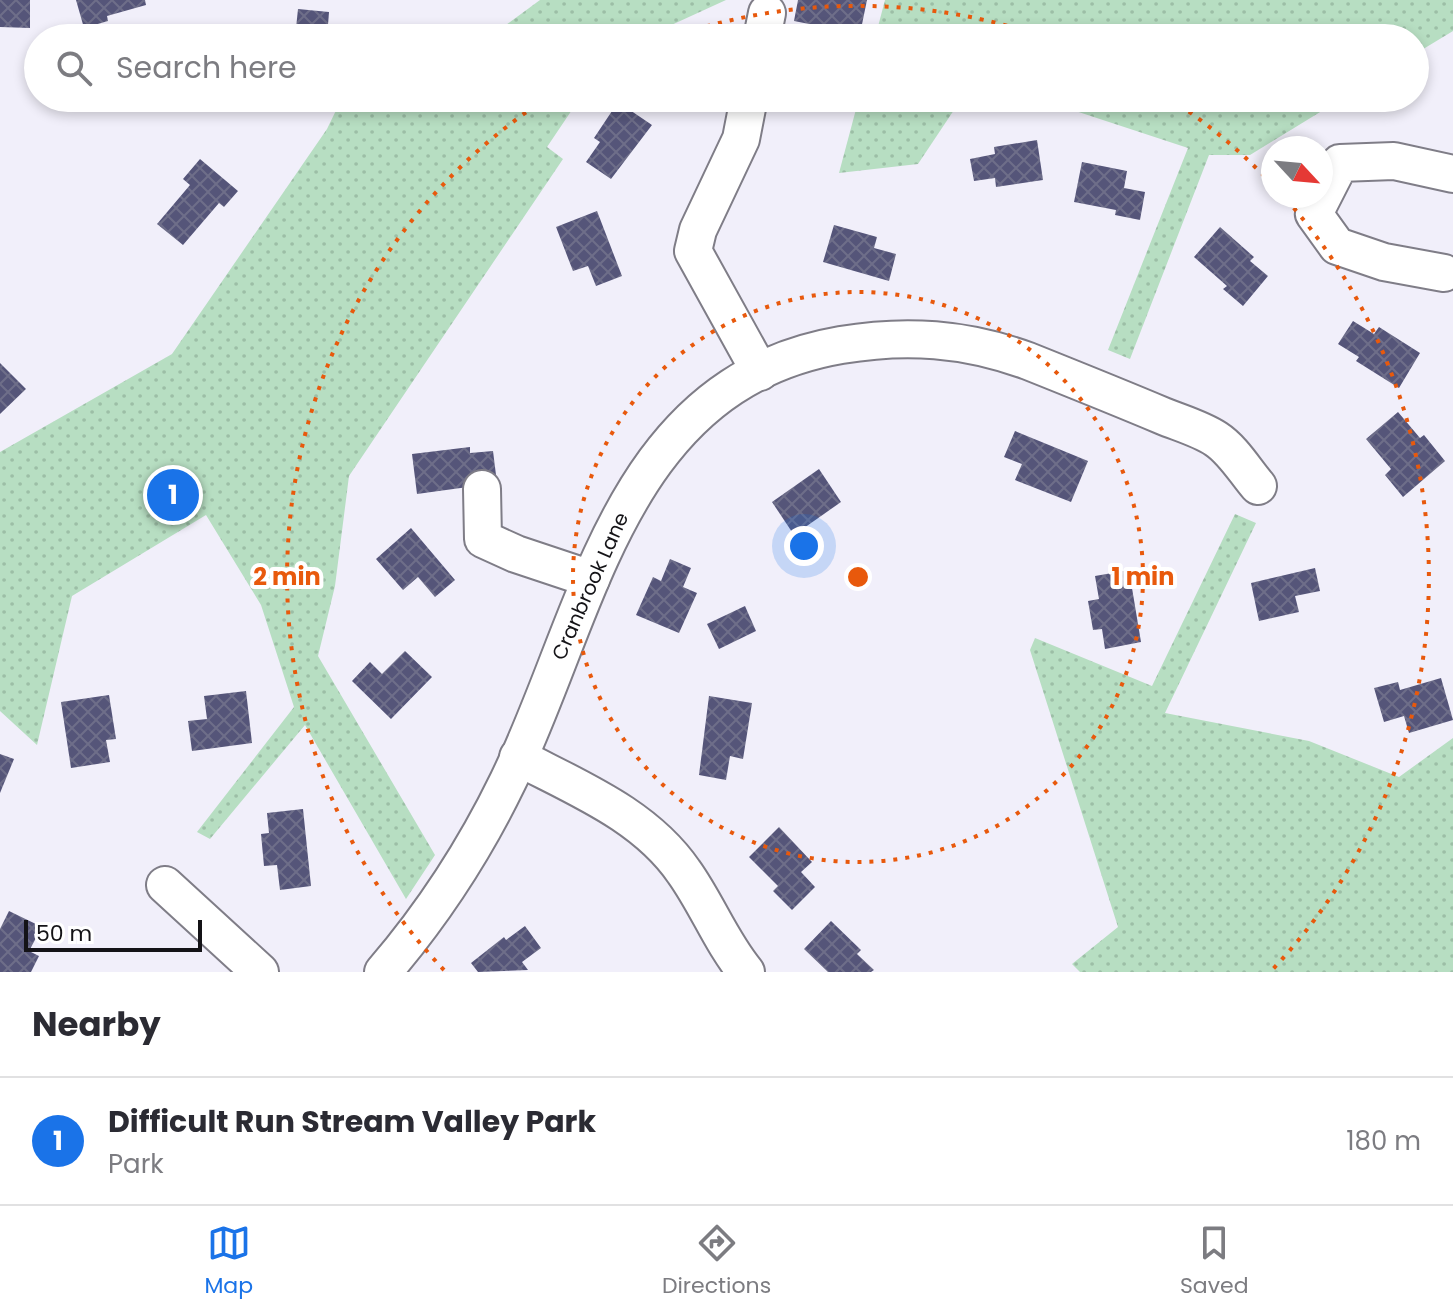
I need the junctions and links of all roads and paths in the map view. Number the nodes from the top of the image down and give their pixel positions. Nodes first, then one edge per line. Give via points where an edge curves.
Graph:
1 (746, 112) edge
2 (1453, 174) edge
3 (1444, 273) dead end
4 (760, 372) junction
5 (1258, 486) dead end
6 (482, 489) dead end
7 (591, 579) junction
8 (518, 757) junction
9 (165, 885) dead end
10 (260, 972) edge
11 (383, 972) edge
12 (746, 972) edge

1 - 4 street via 741,139 693,251
2 - 3 street via 1394,161 1340,163 1314,214 1337,246 1384,262
4 - 5 street, Cranbrook Lane via 823,348 876,339 983,346 1216,438
4 - 7 street, Cranbrook Lane via 739,381 691,420 657,456 629,497
6 - 7 street via 483,539
7 - 8 street, Cranbrook Lane
8 - 11 street, Cranbrook Lane via 452,880
8 - 12 street via 620,812 665,849
9 - 10 street

